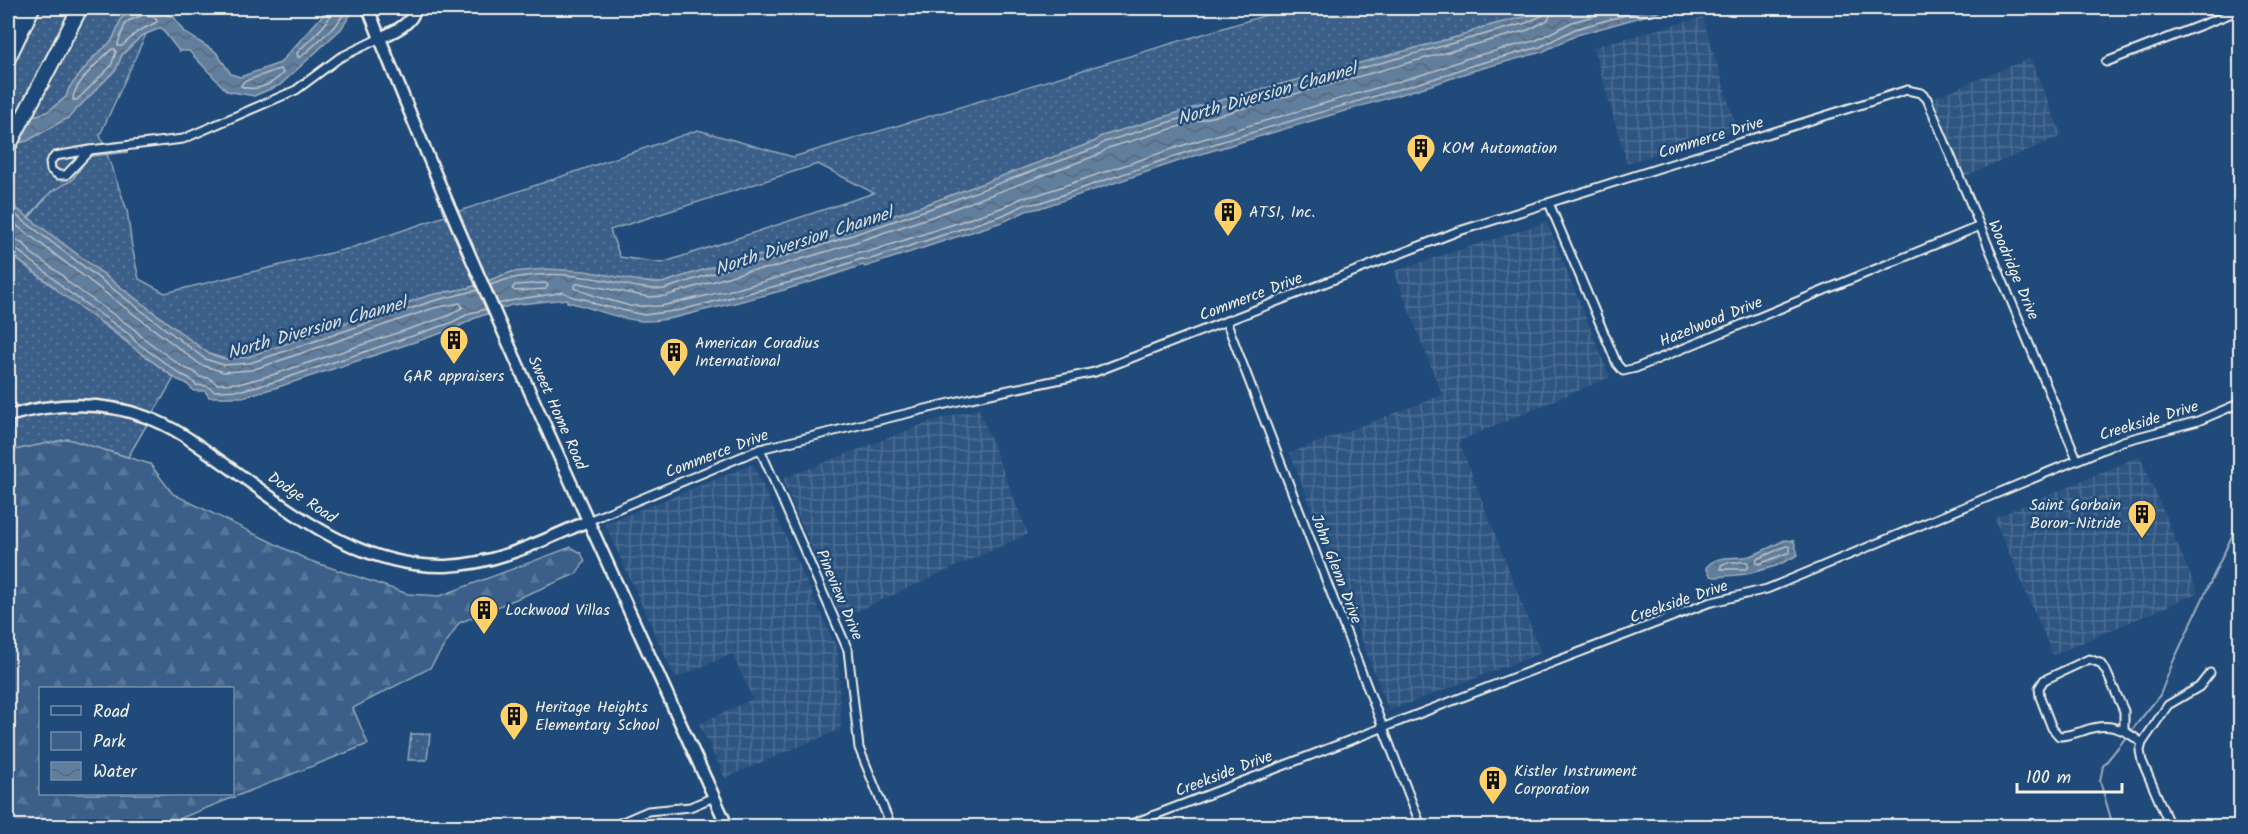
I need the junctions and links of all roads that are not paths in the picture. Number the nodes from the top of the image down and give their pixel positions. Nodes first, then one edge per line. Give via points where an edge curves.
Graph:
1 (20, 8) edge
2 (32, 8) edge
3 (80, 8) edge
4 (368, 8) edge
5 (416, 8) edge
6 (2241, 10) edge
7 (380, 38) junction
8 (8, 45) edge
9 (8, 58) edge
10 (2106, 62) dead end
11 (1922, 93) joint
12 (8, 147) edge
13 (90, 150) junction
14 (1549, 203) junction
15 (1980, 226) junction
16 (1226, 321) junction
17 (2241, 403) edge
18 (8, 416) edge
19 (8, 422) edge
20 (8, 436) edge
21 (760, 449) junction
22 (2077, 459) junction
23 (588, 521) junction
24 (2210, 674) dead end
25 (1383, 728) junction
26 (2124, 729) junction
27 (2142, 743) junction
28 (714, 797) junction
29 (2241, 824) edge
30 (613, 826) edge
31 (727, 826) edge
32 (891, 826) edge
33 (1126, 826) edge
34 (1421, 826) edge
35 (2170, 826) edge
36 (2234, 826) edge

1 - 8 highway
2 - 9 highway
3 - 12 highway
4 - 7 main road, Sweet Home Road
5 - 7 main road via 401,28
6 - 10 street
7 - 13 street via 339,58 296,90 183,139
7 - 23 main road, Sweet Home Road
11 - 14 street, Commerce Drive via 1907,90
11 - 15 street, Woodridge Drive
13 - 13 street via 55,156 50,162 51,170 66,175
14 - 15 street, Hazelwood Drive via 1623,371
14 - 16 street, Commerce Drive via 1455,232
15 - 22 street, Woodridge Drive
16 - 21 street, Commerce Drive via 1095,372
16 - 25 street, John Glenn Drive
17 - 22 street, Creekside Drive via 2199,421 2123,441
18 - 23 main road, Dodge Road via 78,405 146,417 184,435 331,537 363,552 403,563 446,566 495,559
19 - 20 street
21 - 23 street, Commerce Drive
21 - 32 street, Pineview Drive via 845,641 851,661 859,748
22 - 25 street, Creekside Drive via 1767,589 1708,603
23 - 28 main road, Sweet Home Road
24 - 27 street via 2199,687 2168,705
25 - 33 street, Creekside Drive
25 - 34 street, John Glenn Drive
26 - 26 street via 2124,711 2100,663 2089,659 2044,680 2038,688 2052,728 2059,736 2105,726
26 - 27 street
27 - 35 street via 2142,760
28 - 30 street via 690,807 648,812
28 - 31 main road, Sweet Home Road
29 - 36 street

